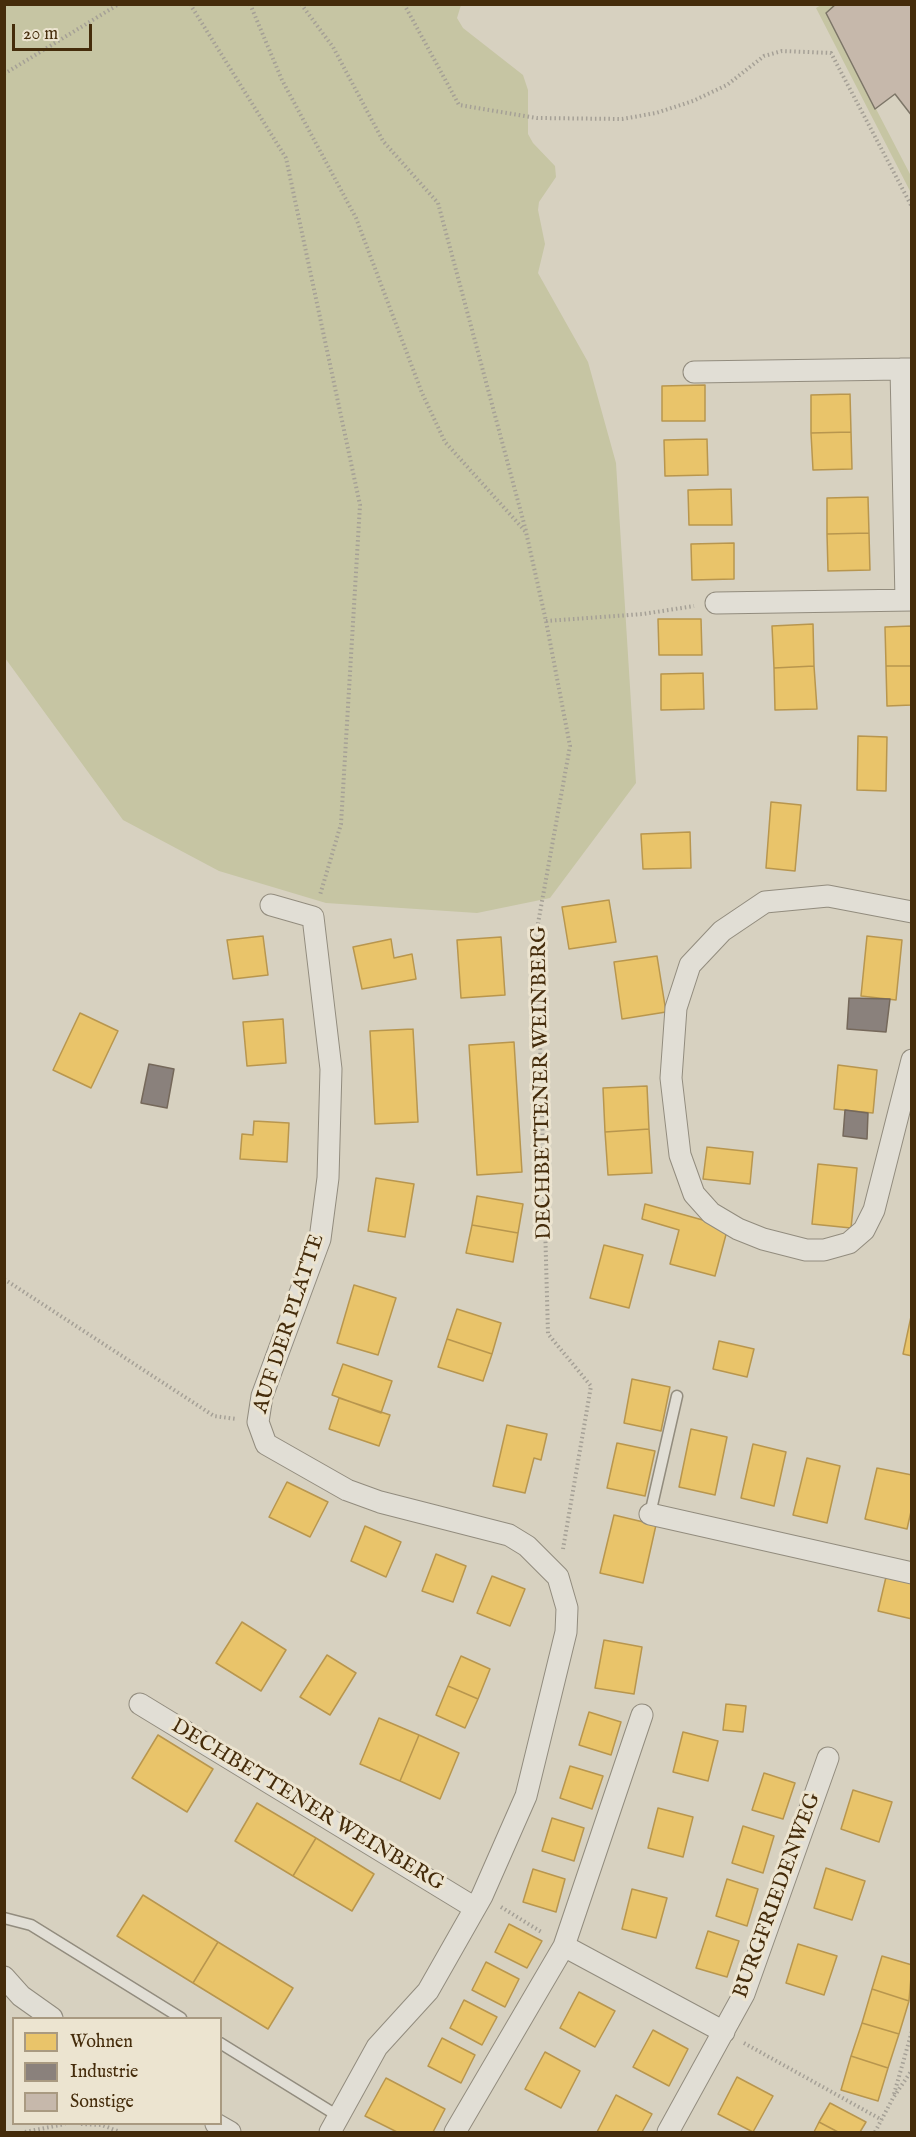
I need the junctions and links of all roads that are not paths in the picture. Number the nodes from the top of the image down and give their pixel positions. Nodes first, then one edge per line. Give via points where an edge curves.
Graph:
1 (907, 369) edge
2 (694, 372) dead end
3 (909, 600) edge
4 (716, 603) road end
5 (271, 905) dead end
6 (912, 912) edge
7 (912, 1060) edge
8 (677, 1396) dead end
9 (650, 1514) joint
10 (912, 1573) edge
11 (140, 1704) dead end
12 (642, 1715) dead end
13 (828, 1758) dead end
14 (478, 1902) junction
15 (4, 1918) edge
16 (564, 1946) junction
17 (4, 1977) edge
18 (49, 2017) edge
19 (179, 2017) edge
20 (724, 2032) junction
21 (222, 2044) edge
22 (334, 2124) edge
23 (455, 2133) edge
24 (668, 2133) edge

1 - 2 street
1 - 3 street
3 - 4 street
5 - 14 street, AUF DER PLATTE via 313,916 331,1069 328,1178 320,1239 262,1396 258,1422 266,1444 347,1490 380,1503 509,1534 558,1577 567,1608 566,1632 526,1796
6 - 7 street via 828,896 765,902 722,931 690,964 676,1008 671,1078 680,1155 694,1194 711,1213 764,1239 806,1250 849,1243 864,1230 874,1210
8 - 9 lane
9 - 10 street
11 - 14 street, DECHBETTENER WEINBERG
12 - 16 street
13 - 20 street, BURGFRIEDENWEG via 744,1994
14 - 22 street via 428,1991 377,2047
15 - 19 lane via 31,1925
16 - 20 street
16 - 23 street
17 - 18 street
20 - 24 street, BURGFRIEDENWEG
21 - 22 lane

